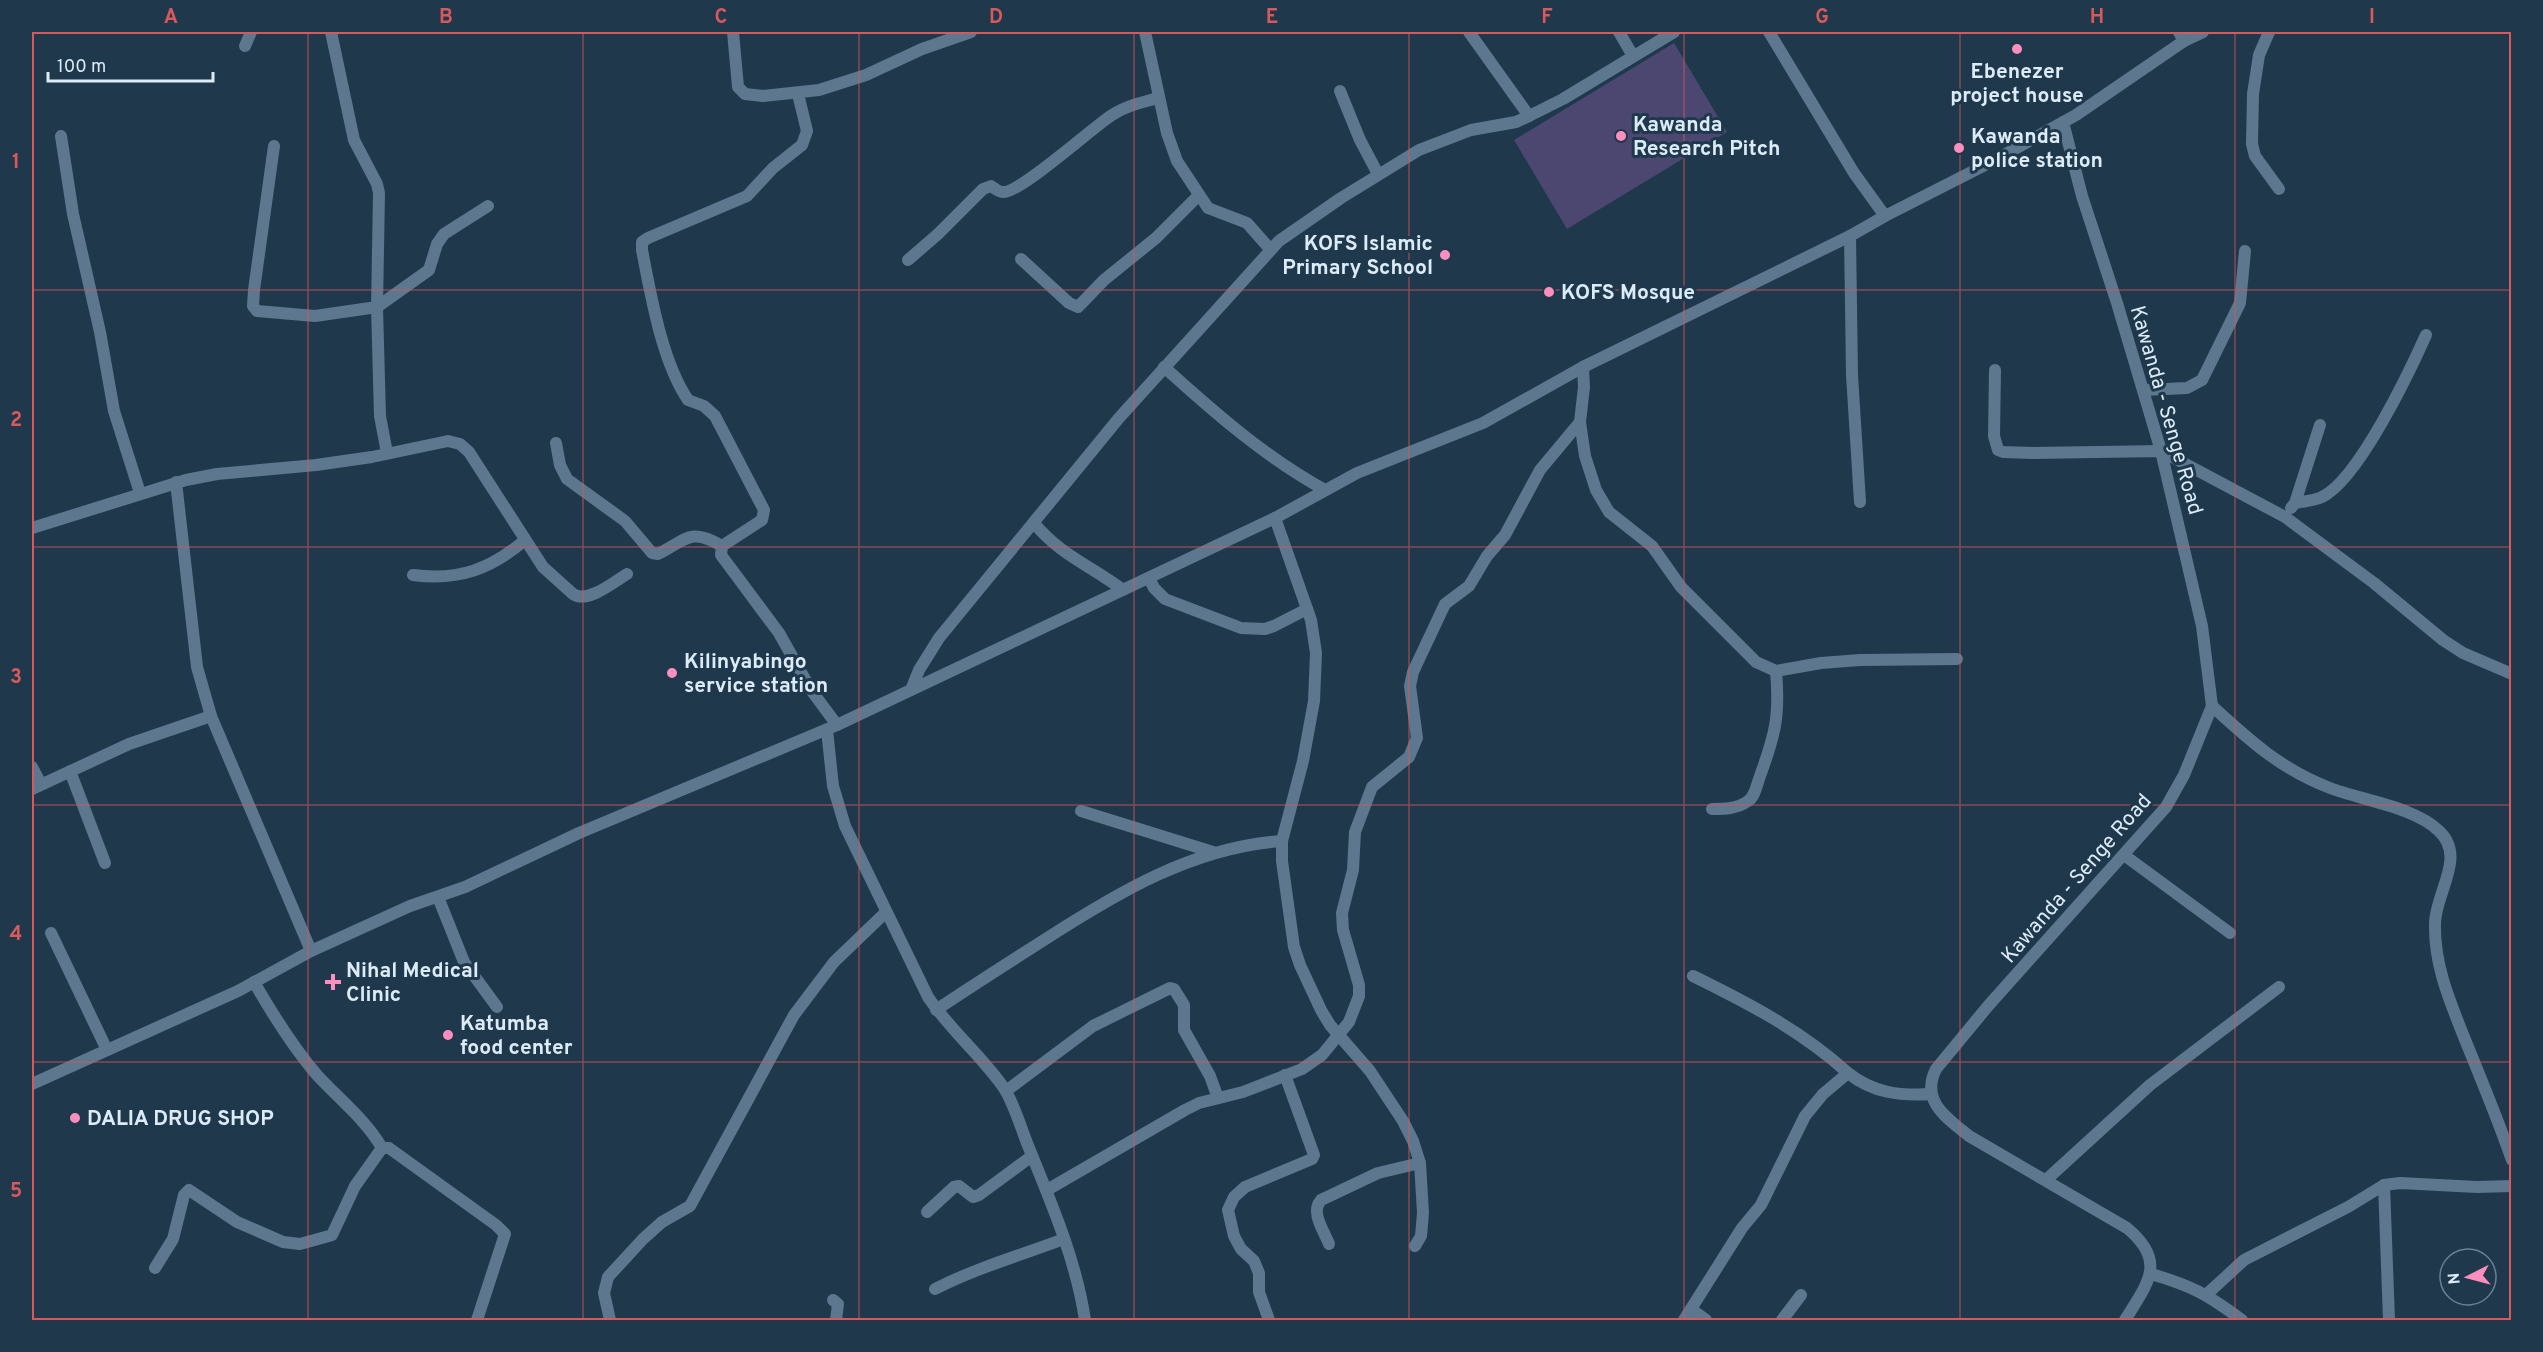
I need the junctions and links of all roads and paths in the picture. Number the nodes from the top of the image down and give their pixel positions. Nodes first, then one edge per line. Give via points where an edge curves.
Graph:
1 (251, 32) edge
2 (331, 32) edge
3 (733, 32) edge
4 (970, 32) edge
5 (1145, 32) edge
6 (1469, 32) edge
7 (1618, 32) edge
8 (1674, 32) edge
9 (1769, 32) edge
10 (2203, 32) edge
11 (2269, 32) edge
12 (2182, 36) edge
13 (245, 46) dead end
14 (1633, 56) junction
15 (1340, 91) dead end
16 (798, 94) junction
17 (1159, 98) junction
18 (1529, 116) junction
19 (2063, 122) junction
20 (61, 136) dead end
21 (274, 146) dead end
22 (1378, 174) junction
23 (2279, 189) dead end
24 (1199, 195) junction
25 (488, 206) dead end
26 (1885, 216) junction
27 (1850, 236) junction
28 (1270, 249) junction
29 (2245, 251) dead end
30 (1021, 259) dead end
31 (908, 260) dead end
32 (377, 307) junction
33 (2426, 335) dead end
34 (1164, 367) junction
35 (1582, 367) junction
36 (1995, 370) dead end
37 (2144, 390) junction
38 (1580, 422) junction
39 (2320, 424) dead end
40 (556, 443) dead end
41 (2161, 451) junction
42 (387, 453) junction
43 (176, 482) junction
44 (1325, 490) junction
45 (140, 493) junction
46 (1860, 502) dead end
47 (2295, 503) junction
48 (2285, 517) junction
49 (1275, 518) junction
50 (1034, 523) junction
51 (32, 528) edge
52 (525, 540) junction
53 (722, 546) junction
54 (627, 574) dead end
55 (413, 575) dead end
56 (1149, 578) junction
57 (1123, 590) junction
58 (1307, 609) junction
59 (1957, 659) dead end
60 (1776, 671) junction
61 (2511, 674) edge
62 (911, 690) junction
63 (2212, 706) junction
64 (211, 716) junction
65 (832, 728) junction
66 (32, 767) edge
67 (70, 771) junction
68 (36, 786) edge
69 (1712, 809) dead end
70 (1081, 811) dead end
71 (1282, 841) junction
72 (1213, 852) junction
73 (2124, 855) junction
74 (105, 863) dead end
75 (438, 897) junction
76 (885, 913) junction
77 (51, 933) dead end
78 (2230, 933) dead end
79 (311, 951) junction
80 (1693, 976) dead end
81 (254, 982) junction
82 (2279, 987) dead end
83 (496, 1007) dead end
84 (936, 1010) junction
85 (1339, 1034) junction
86 (107, 1050) junction
87 (1848, 1072) junction
88 (1285, 1075) junction
89 (32, 1084) edge
90 (1006, 1091) junction
91 (1931, 1094) junction
92 (1218, 1098) junction
93 (382, 1148) junction
94 (1032, 1155) junction
95 (2511, 1160) edge
96 (1420, 1163) junction
97 (2046, 1180) junction
98 (2384, 1185) junction
99 (2511, 1186) edge
100 (1047, 1190) junction
101 (927, 1212) dead end
102 (1064, 1239) junction
103 (1329, 1244) dead end
104 (1415, 1246) dead end
105 (155, 1268) dead end
106 (2151, 1274) junction
107 (935, 1289) dead end
108 (2207, 1294) junction
109 (1800, 1295) dead end
110 (833, 1300) dead end
111 (1692, 1310) junction
112 (477, 1320) edge
113 (610, 1320) edge
114 (836, 1320) edge
115 (1086, 1320) edge
116 (1269, 1320) edge
117 (1684, 1320) edge
118 (1706, 1320) edge
119 (1782, 1320) edge
120 (2125, 1320) edge
121 (2242, 1320) edge
122 (2388, 1320) edge

1 - 13 street
2 - 32 street via 354,140 378,188
3 - 16 street via 735,79 741,91 763,96
4 - 16 street via 858,78
5 - 17 street
6 - 18 street
7 - 14 street
8 - 14 street
9 - 26 street via 1854,173
10 - 12 street
11 - 23 street via 2259,55 2253,94 2252,144 2255,156
12 - 19 street
14 - 18 street
15 - 22 street
16 - 53 street via 807,131 802,145 747,196 648,237 641,246 673,372 688,400 715,416 764,510 762,520
17 - 24 street via 1173,151
17 - 31 street via 1112,115 1049,165 1008,191 1000,192 991,186 983,189
18 - 22 street via 1433,143
19 - 26 street
19 - 37 street, Kawanda - Senge Road via 2082,196
20 - 45 street via 114,411
21 - 32 street via 254,308 315,316
22 - 28 street
24 - 28 street via 1211,211 1247,223
24 - 30 street via 1078,307
25 - 32 street via 444,234 429,270
26 - 27 street
27 - 35 street
27 - 46 street via 1852,375
28 - 34 street
29 - 37 street via 2240,303 2202,380 2187,388
32 - 42 street via 380,416
33 - 47 street via 2406,379 2354,468 2323,497
34 - 44 street via 1252,444
34 - 50 street
35 - 38 street
35 - 44 street via 1483,423 1357,472
36 - 41 street via 1995,444 2002,452
37 - 41 street, Kawanda - Senge Road
38 - 60 street via 1592,478 1609,512 1652,546 1681,587 1756,662
38 - 85 street via 1540,470 1505,535 1469,586 1445,604 1413,672 1410,686 1417,738 1409,757 1372,787 1355,832 1353,870 1342,913 1359,996 1349,1022
39 - 47 street
40 - 53 street via 567,479 625,521 652,553 658,554 689,536
41 - 48 street
41 - 63 street, Kawanda - Senge Road via 2202,626
42 - 43 street
42 - 52 street via 442,441 460,444
43 - 45 street
43 - 64 street via 197,667
44 - 49 street
45 - 51 street
47 - 48 street
48 - 61 street via 2443,640
49 - 56 street
49 - 58 street
50 - 57 street via 1065,554
50 - 62 street via 939,638
52 - 54 street via 543,567 577,597 585,597
52 - 55 street via 487,566 445,577
53 - 65 street via 721,555 778,633
56 - 57 street
56 - 58 street via 1165,599 1241,628 1265,629
57 - 62 street
58 - 71 street via 1316,653 1314,701
59 - 60 street via 1850,660
60 - 69 street via 1778,716 1774,737 1750,800 1732,808
62 - 65 street
63 - 73 street, Kawanda - Senge Road via 2184,775 2166,807
63 - 95 street via 2285,768 2418,818 2438,829 2449,843 2449,870 2438,899 2435,923 2436,951 2450,1001
64 - 67 street via 129,744
64 - 79 street
65 - 75 street
65 - 76 street via 837,806
66 - 68 street
67 - 68 street
67 - 74 street
70 - 72 street
71 - 72 street
71 - 85 street via 1294,947 1321,1010
72 - 84 street via 1101,903
73 - 78 street
73 - 91 street, Kawanda - Senge Road via 1936,1069 1930,1080
75 - 79 street
75 - 83 street via 464,962
76 - 84 street
76 - 113 street via 834,962 805,999 690,1206 656,1228 608,1277 604,1293
77 - 86 street
79 - 81 street
80 - 87 street via 1803,1036
81 - 86 street
81 - 93 street via 290,1042 374,1133
82 - 97 street via 2150,1085
84 - 90 street
85 - 88 street via 1322,1055
85 - 96 street via 1370,1071 1403,1121
86 - 89 street
87 - 91 street via 1857,1080 1892,1094
87 - 111 street via 1822,1094 1805,1116 1761,1205 1742,1228
88 - 92 street
88 - 116 street via 1314,1155 1245,1188 1234,1197 1228,1210 1234,1236 1259,1273 1259,1292
90 - 92 street via 1093,1026 1170,988 1184,1005 1184,1030
90 - 94 street
91 - 97 street via 1937,1107 1969,1136
92 - 100 street via 1167,1120
93 - 105 street via 355,1186 332,1235 300,1244 283,1242 218,1212 189,1190 181,1202 173,1239
93 - 112 street via 389,1148 505,1234
94 - 100 street
94 - 101 street via 979,1195 973,1197 959,1186 954,1187
96 - 103 street via 1378,1173 1321,1200 1316,1212
96 - 104 street via 1423,1213 1421,1236
97 - 106 street via 2127,1228 2150,1259
98 - 99 street
98 - 108 street via 2244,1260
98 - 122 street
100 - 102 street
102 - 107 street
102 - 115 street
106 - 108 street
106 - 120 street
108 - 121 street
109 - 119 street
110 - 114 street via 838,1304
111 - 117 street
111 - 118 street

